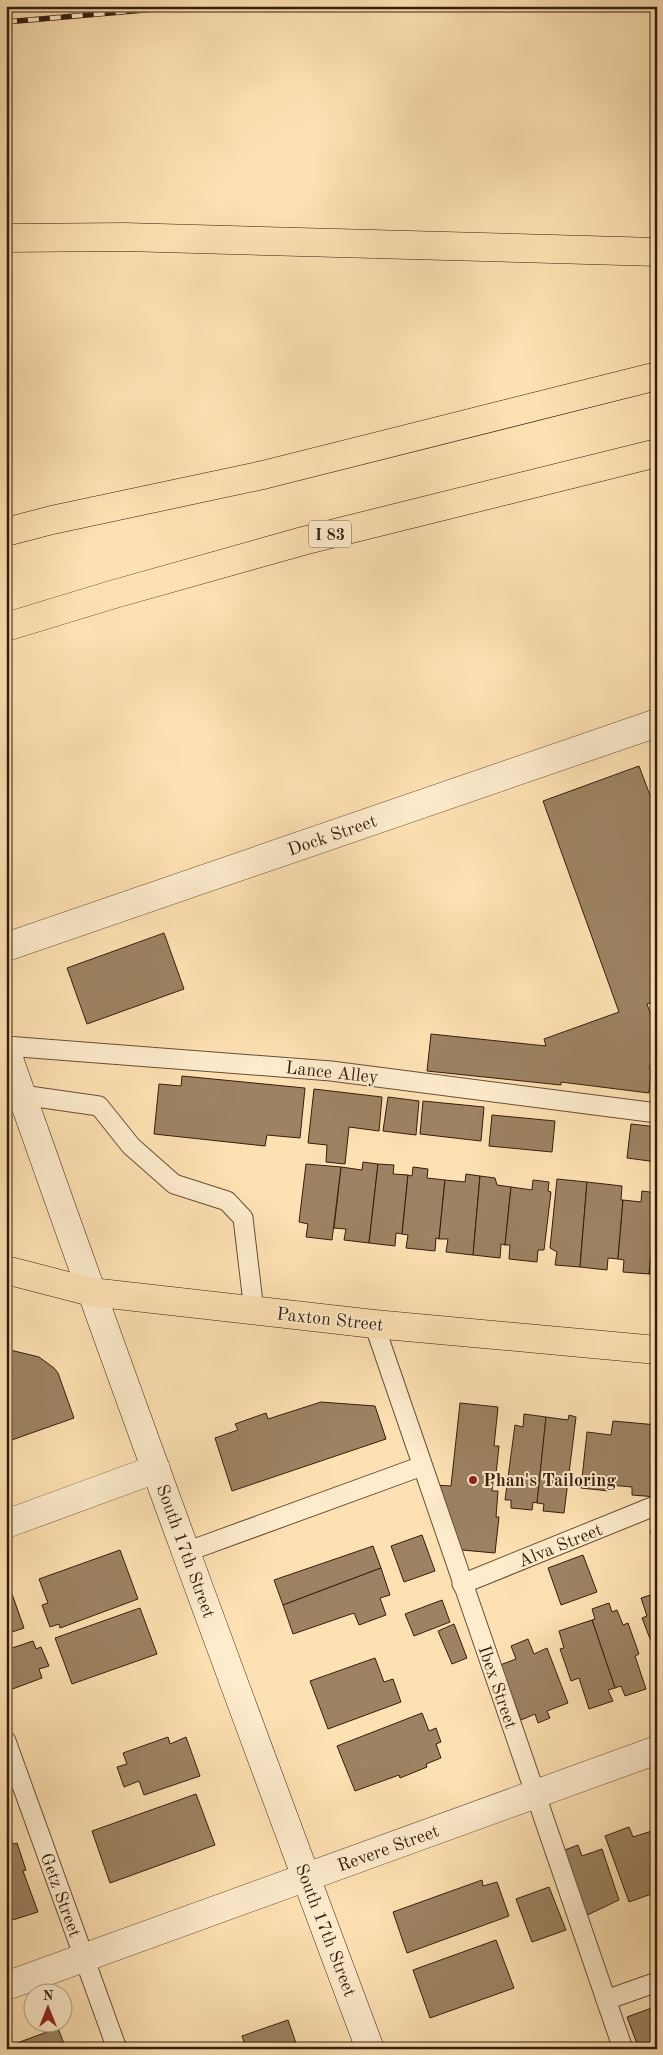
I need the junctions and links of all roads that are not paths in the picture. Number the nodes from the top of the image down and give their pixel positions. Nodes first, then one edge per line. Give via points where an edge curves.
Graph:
1 (125, 237) junction
2 (6, 238) edge
3 (6, 246) edge
4 (657, 252) edge
5 (657, 376) edge
6 (657, 453) edge
7 (6, 532) edge
8 (6, 627) edge
9 (657, 723) edge
10 (6, 947) edge
11 (6, 1046) edge
12 (6, 1050) edge
13 (22, 1095) junction
14 (657, 1113) edge
15 (6, 1270) edge
16 (91, 1292) junction
17 (254, 1311) junction
18 (374, 1324) junction
19 (657, 1351) edge
20 (422, 1466) junction
21 (156, 1469) junction
22 (657, 1506) edge
23 (6, 1524) edge
24 (186, 1552) junction
25 (462, 1584) junction
26 (6, 1741) edge
27 (657, 1750) edge
28 (10, 1760) edge
29 (535, 1794) junction
30 (306, 1877) junction
31 (84, 1958) junction
32 (657, 1982) edge
33 (6, 1986) edge
34 (606, 2000) junction
35 (116, 2049) edge
36 (370, 2049) edge
37 (623, 2049) edge

1 - 2 main road
1 - 3 main road
1 - 4 main road
5 - 7 main road via 263,476
6 - 8 main road, I 83 via 303,541
9 - 10 street, Dock Street
11 - 14 lane, Lance Alley via 331,1071
12 - 13 street, South 17th Street
13 - 16 street, South 17th Street
13 - 17 lane via 99,1106 131,1146 174,1184 226,1201 243,1218
15 - 16 main road, Paxton Street
16 - 17 main road, Paxton Street
16 - 21 street, South 17th Street
17 - 18 main road, Paxton Street
18 - 19 main road, Paxton Street
18 - 20 lane, Ibex Street
20 - 24 lane
20 - 25 lane, Ibex Street
21 - 23 street
21 - 24 street, South 17th Street
22 - 25 lane, Alva Street
24 - 30 street, South 17th Street
25 - 29 lane, Ibex Street
26 - 28 lane, Getz Street
27 - 29 street, Revere Street
28 - 31 lane, Getz Street
29 - 30 street, Revere Street
29 - 34 lane, Ibex Street
30 - 31 street, Revere Street
30 - 36 street, South 17th Street
31 - 33 street, Revere Street
31 - 35 lane, Getz Street
32 - 34 lane
34 - 37 lane, Ibex Street

